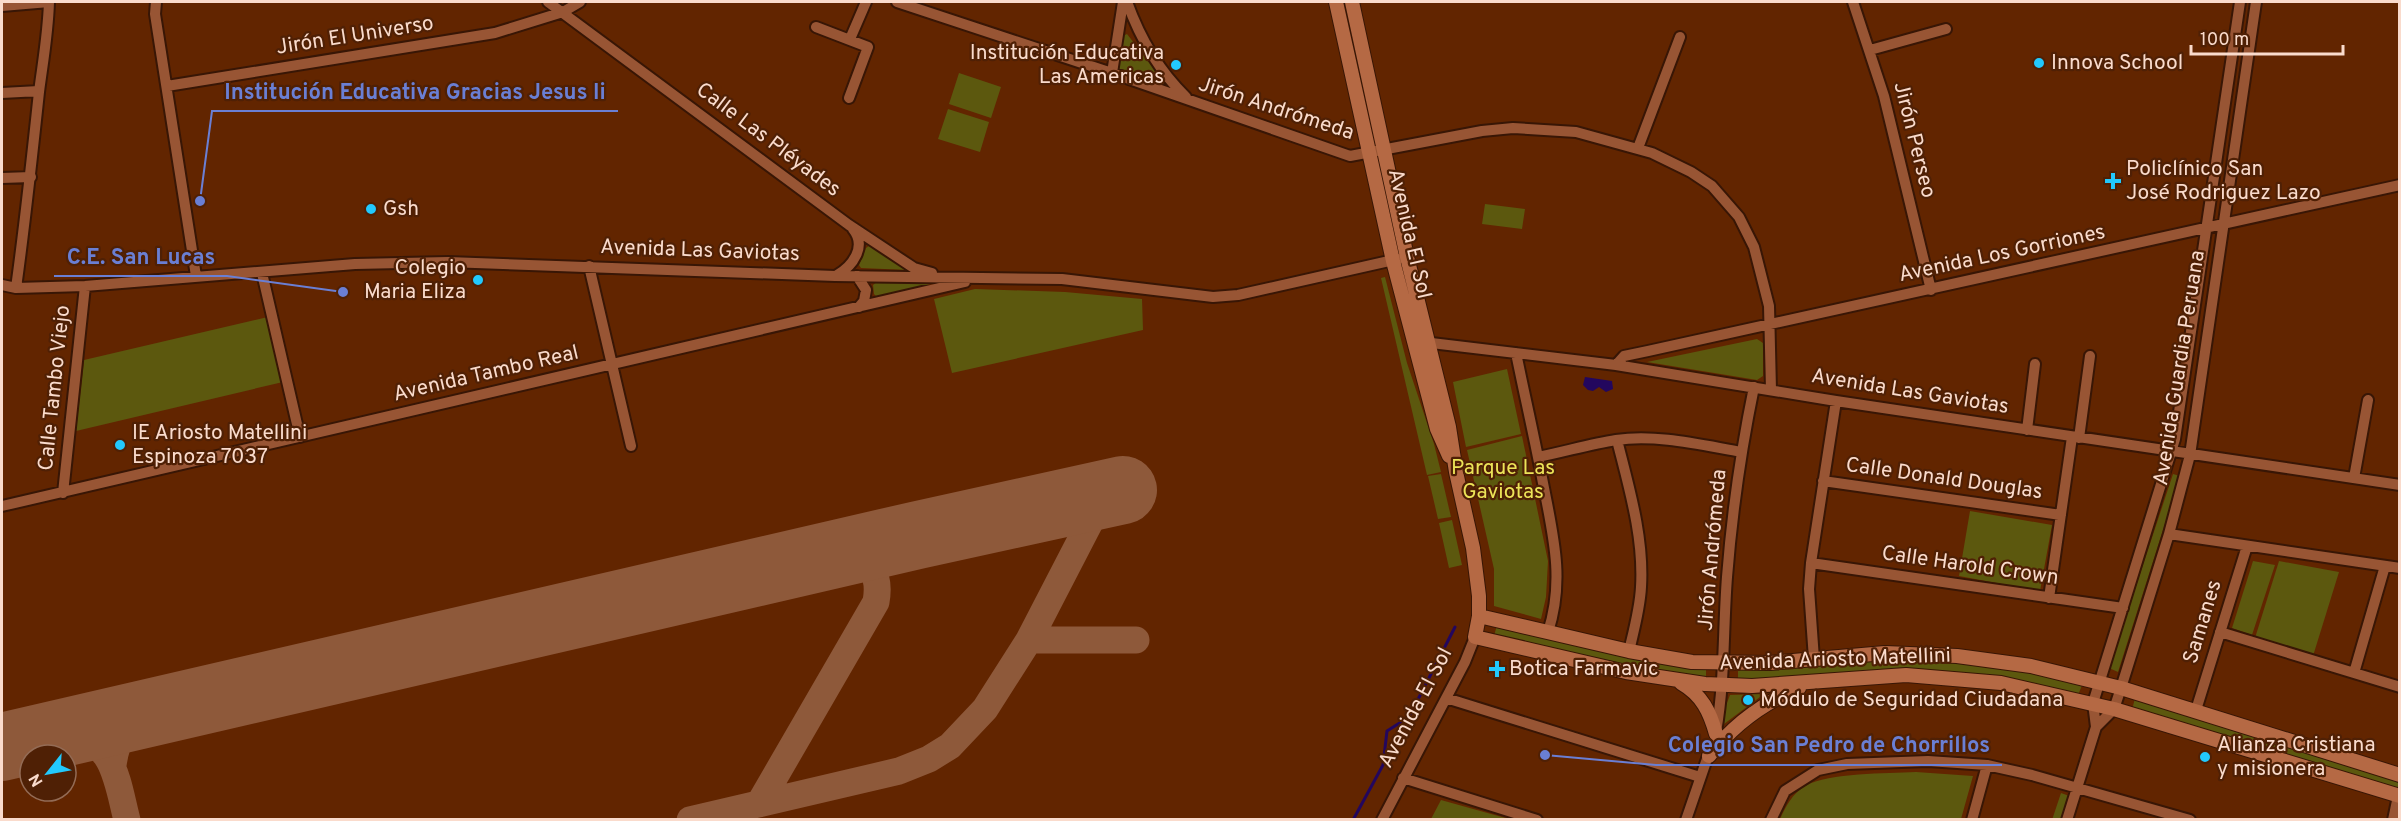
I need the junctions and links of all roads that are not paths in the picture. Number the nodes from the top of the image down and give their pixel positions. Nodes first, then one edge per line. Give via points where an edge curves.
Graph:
1 (49, 2) edge
2 (156, 2) edge
3 (548, 2) edge
4 (580, 2) edge
5 (867, 2) edge
6 (897, 2) edge
7 (1125, 2) edge
8 (1336, 2) edge
9 (1352, 2) edge
10 (1853, 2) edge
11 (2240, 2) edge
12 (2256, 2) edge
13 (917, 5) edge
14 (2, 6) edge
15 (563, 12) junction
16 (816, 27) dead end
17 (1946, 29) dead end
18 (1680, 37) dead end
19 (850, 39) junction
20 (1870, 50) junction
21 (1112, 73) junction
22 (167, 86) junction
23 (39, 91) junction
24 (2, 93) edge
25 (849, 98) dead end
26 (1190, 101) junction
27 (1638, 148) junction
28 (1384, 151) junction
29 (1369, 154) junction
30 (2217, 158) junction
31 (2232, 161) junction
32 (31, 177) junction
33 (2, 178) edge
34 (2400, 185) edge
35 (849, 225) junction
36 (2223, 225) junction
37 (2208, 228) junction
38 (1400, 259) junction
39 (590, 266) junction
40 (262, 273) junction
41 (196, 276) junction
42 (835, 276) junction
43 (857, 276) junction
44 (980, 279) junction
45 (2, 285) edge
46 (86, 286) junction
47 (16, 288) junction
48 (1931, 290) junction
49 (860, 307) junction
50 (1769, 324) junction
51 (1420, 342) junction
52 (1516, 353) junction
53 (2090, 356) dead end
54 (2035, 364) dead end
55 (611, 365) junction
56 (1616, 365) junction
57 (1754, 387) junction
58 (1771, 390) junction
59 (2368, 400) dead end
60 (1836, 401) junction
61 (2027, 430) junction
62 (300, 437) junction
63 (2075, 437) junction
64 (1617, 440) junction
65 (631, 446) dead end
66 (1742, 452) junction
67 (2172, 452) junction
68 (2190, 455) junction
69 (1538, 457) junction
70 (2354, 478) junction
71 (1823, 481) junction
72 (2400, 485) edge
73 (63, 493) junction
74 (2, 506) edge
75 (2061, 515) junction
76 (2169, 534) junction
77 (2247, 546) junction
78 (1811, 562) junction
79 (2385, 566) junction
80 (2400, 568) edge
81 (2049, 598) junction
82 (2124, 608) junction
83 (1479, 616) junction
84 (1548, 632) junction
85 (2220, 632) junction
86 (1475, 637) junction
87 (1629, 651) junction
88 (1814, 659) junction
89 (1724, 664) junction
90 (2354, 673) junction
91 (1676, 681) junction
92 (1815, 682) junction
93 (2100, 682) junction
94 (1722, 686) junction
95 (2400, 687) edge
96 (2121, 688) junction
97 (1446, 698) junction
98 (2093, 703) junction
99 (2114, 709) junction
100 (2196, 710) junction
101 (2096, 727) junction
102 (1716, 734) junction
103 (1708, 756) junction
104 (1987, 765) junction
105 (2400, 775) edge
106 (1700, 777) junction
107 (1403, 778) junction
108 (2076, 788) junction
109 (2399, 796) edge
110 (2162, 816) edge
111 (1382, 819) edge
112 (1537, 819) edge
113 (1686, 819) edge
114 (1771, 819) edge
115 (1972, 819) edge
116 (2067, 819) edge
117 (2190, 819) edge
118 (2393, 819) edge

1 - 14 street
1 - 23 street
2 - 22 street
3 - 15 street, Calle Las Pléyades
4 - 15 street, Jirón El Universo
5 - 19 street
6 - 13 street, Jirón Andrómeda
7 - 21 street
7 - 26 street via 1151,55
8 - 29 main road, Avenida El Sol
9 - 28 main road, Avenida El Sol
10 - 20 street, Jirón Perseo
11 - 30 street, Avenida Guardia Peruana
12 - 31 street, Avenida Guardia Peruana
13 - 21 street, Jirón Andrómeda
15 - 22 street, Jirón El Universo via 495,33
15 - 35 street, Calle Las Pléyades
16 - 19 street
17 - 20 street
18 - 27 street
19 - 25 street via 868,47
20 - 48 street, Jirón Perseo
21 - 26 street, Jirón Andrómeda
22 - 41 street
23 - 24 street
23 - 32 street
26 - 29 street, Jirón Andrómeda via 1350,156
27 - 28 street, Jirón Andrómeda via 1576,132 1513,128
27 - 50 street, Jirón Andrómeda via 1692,168 1739,218 1754,247 1763,278
28 - 29 street, Jirón Andrómeda
28 - 38 main road, Avenida El Sol
29 - 38 main road, Avenida El Sol
30 - 31 street
30 - 37 street, Avenida Guardia Peruana
31 - 36 street, Avenida Guardia Peruana
32 - 33 street
32 - 47 street
34 - 36 street, Avenida Los Gorriones
35 - 42 street via 858,235 858,251 848,268
35 - 44 street, Calle Las Pléyades via 921,271
36 - 37 street, Avenida Los Gorriones
36 - 68 street, Avenida Guardia Peruana
37 - 48 street, Avenida Los Gorriones
37 - 67 street, Avenida Guardia Peruana
38 - 44 street, Avenida Las Gaviotas via 1238,295 1213,297 1062,279
38 - 51 main road, Avenida El Sol
39 - 40 street, Avenida Las Gaviotas via 448,262 355,264
39 - 42 street, Avenida Las Gaviotas
39 - 55 street
40 - 41 street, Avenida Las Gaviotas
40 - 62 street
41 - 46 street, Avenida Las Gaviotas
42 - 43 street, Avenida Las Gaviotas
43 - 44 street, Avenida Las Gaviotas
43 - 49 street via 866,290
44 - 49 street, Avenida Tambo Real
45 - 47 street, Avenida Las Gaviotas
46 - 47 street, Avenida Las Gaviotas
46 - 73 street, Calle Tambo Viejo
48 - 50 street, Avenida Los Gorriones
49 - 55 street, Avenida Tambo Real
50 - 56 street, Avenida Los Gorriones via 1624,356
50 - 58 street, Jirón Andrómeda
51 - 52 street, Avenida Las Gaviotas
51 - 83 main road, Avenida El Sol via 1437,429 1456,472 1473,548
52 - 56 street, Avenida Las Gaviotas
52 - 69 street
53 - 63 street
54 - 61 street
55 - 62 street, Avenida Tambo Real
55 - 65 street
56 - 57 street, Avenida Las Gaviotas
57 - 58 street, Avenida Las Gaviotas
57 - 66 street, Jirón Andrómeda
58 - 60 street, Avenida Las Gaviotas
59 - 70 street
60 - 61 street, Avenida Las Gaviotas
60 - 71 street
61 - 63 street, Avenida Las Gaviotas
62 - 73 street, Avenida Tambo Real
63 - 67 street, Avenida Las Gaviotas
63 - 75 street
64 - 66 street via 1673,441
64 - 69 street
64 - 87 street via 1640,550 1641,597
66 - 89 street, Jirón Andrómeda via 1727,579
67 - 68 street, Avenida Las Gaviotas
67 - 82 street, Avenida Guardia Peruana
68 - 70 street, Avenida Las Gaviotas
68 - 76 street, Avenida Guardia Peruana
69 - 84 street via 1558,564
70 - 72 street, Avenida Las Gaviotas
71 - 75 street, Calle Donald Douglas
71 - 78 street
73 - 74 street, Avenida Tambo Real
75 - 81 street
76 - 77 street
76 - 96 street, Avenida Guardia Peruana
77 - 79 street
77 - 85 street, Samanes
78 - 81 street, Calle Harold Crown
78 - 88 street
79 - 80 street
79 - 90 street
81 - 82 street, Calle Harold Crown
82 - 93 street, Avenida Guardia Peruana
83 - 84 main road, Avenida Ariosto Matellini
83 - 86 main road, Avenida El Sol
84 - 87 main road, Avenida Ariosto Matellini
85 - 90 street
85 - 100 street, Samanes
86 - 91 main road, Avenida Ariosto Matellini
86 - 97 street, Avenida El Sol
87 - 89 main road, Avenida Ariosto Matellini
88 - 89 main road, Avenida Ariosto Matellini
88 - 93 main road, Avenida Ariosto Matellini via 1885,653 1957,656 2031,666
89 - 94 street, Jirón Andrómeda
90 - 95 street
91 - 94 main road, Avenida Ariosto Matellini
91 - 102 main road via 1701,699
92 - 94 main road, Avenida Ariosto Matellini
92 - 98 main road, Avenida Ariosto Matellini via 1906,675 1962,678 2033,688
92 - 103 main road via 1756,710
93 - 96 main road, Avenida Ariosto Matellini
93 - 98 street, Avenida Guardia Peruana
94 - 102 street, Jirón Andrómeda
96 - 99 street, Avenida Guardia Peruana
96 - 100 main road, Avenida Ariosto Matellini
97 - 106 street
97 - 107 street, Avenida El Sol
98 - 99 main road, Avenida Ariosto Matellini
98 - 101 street, Avenida Guardia Peruana
99 - 101 street, Avenida Guardia Peruana
99 - 109 main road, Avenida Ariosto Matellini
100 - 105 main road, Avenida Ariosto Matellini
101 - 108 street, Avenida Guardia Peruana
102 - 103 street, Jirón Andrómeda
103 - 106 street, Jirón Andrómeda
104 - 108 street
104 - 114 street via 1928,761 1826,768 1785,791
104 - 115 street
106 - 113 street, Jirón Andrómeda
107 - 111 street, Avenida El Sol
107 - 112 street
108 - 110 street
108 - 116 street, Avenida Guardia Peruana
109 - 118 street
110 - 117 street

